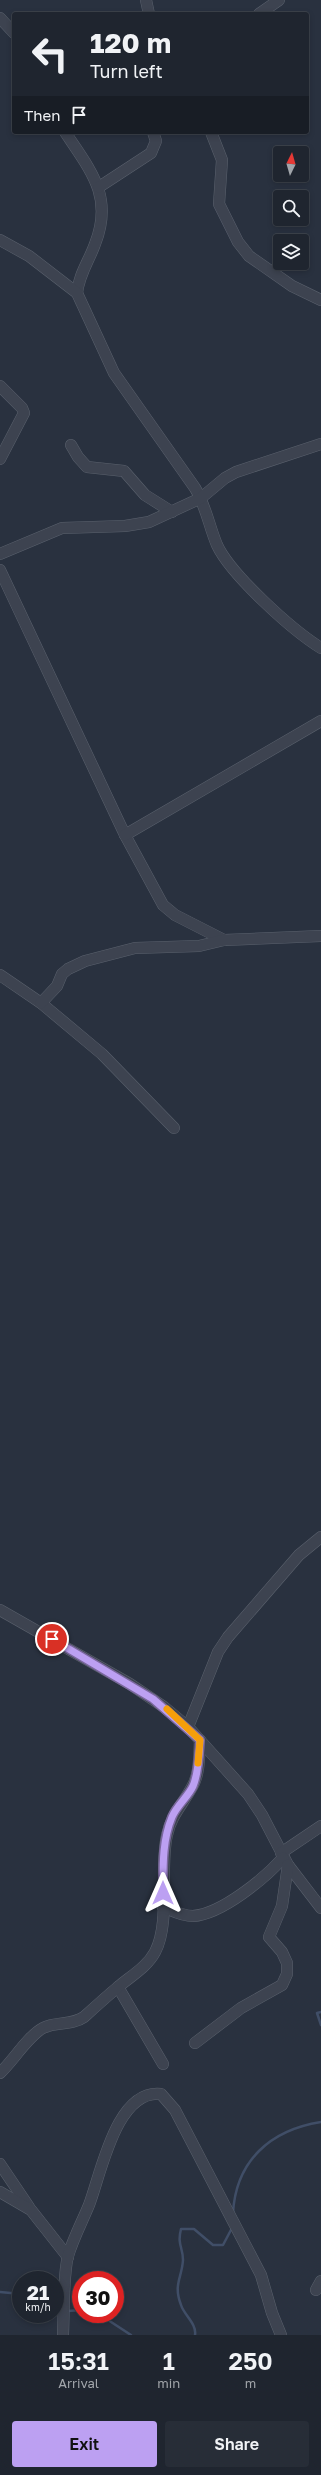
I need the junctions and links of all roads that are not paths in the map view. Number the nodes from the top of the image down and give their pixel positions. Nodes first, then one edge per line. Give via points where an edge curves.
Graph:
1 (146, 0) edge
2 (279, 0) edge
3 (149, 12) edge
4 (263, 12) edge
5 (0, 18) edge
6 (12, 32) edge
7 (66, 134) edge
8 (154, 134) edge
9 (211, 134) edge
10 (99, 186) junction
11 (0, 240) edge
12 (77, 293) junction
13 (321, 300) edge
14 (0, 386) edge
15 (321, 444) edge
16 (71, 445) dead end
17 (0, 459) edge
18 (201, 498) junction
19 (172, 512) junction
20 (0, 554) edge
21 (0, 570) edge
22 (321, 648) edge
23 (321, 721) edge
24 (125, 834) junction
25 (321, 936) edge
26 (224, 940) junction
27 (0, 975) edge
28 (41, 1003) junction
29 (174, 1128) dead end
30 (321, 1537) edge
31 (0, 1610) edge
32 (188, 1727) junction
33 (200, 1740) junction
34 (321, 1826) edge
35 (284, 1859) junction
36 (163, 1907) junction
37 (321, 1908) edge
38 (118, 1987) junction
39 (195, 2043) dead end
40 (163, 2064) dead end
41 (0, 2073) edge
42 (0, 2164) edge
43 (2, 2196) edge
44 (31, 2210) junction
45 (68, 2257) junction
46 (63, 2335) edge
47 (281, 2335) edge

1 - 3 street
2 - 4 street
5 - 6 street
7 - 10 street
8 - 10 street via 156,141 150,153
9 - 13 street via 222,160 218,204 238,242 249,256 292,286
10 - 12 street via 101,224 92,253 80,277
11 - 12 street via 29,256
12 - 18 street via 114,373
14 - 17 street via 24,413
15 - 18 street via 236,472
16 - 19 street via 87,467 124,471 145,495
18 - 19 street
18 - 22 street via 217,545 238,576 288,623
19 - 20 street via 137,525 62,528
21 - 24 street
23 - 24 street
24 - 26 street via 163,905 175,915
25 - 26 street
26 - 28 street via 207,946 135,948 85,961 65,971 57,986
27 - 28 street
28 - 29 street via 102,1054
30 - 32 street via 299,1555 228,1637 218,1652
31 - 32 street via 130,1684
32 - 33 street
33 - 35 street via 248,1794 262,1815
33 - 36 street via 197,1774 193,1787 173,1815 167,1834
34 - 35 street
35 - 36 street via 260,1880 205,1914 187,1916
35 - 37 street
35 - 39 street via 282,1906 269,1937 285,1958 285,1980 276,1989 241,2008
36 - 38 street via 160,1942 155,1953 140,1970
38 - 40 street
38 - 41 street via 80,2020 40,2031
42 - 44 street
43 - 44 street
44 - 45 street
45 - 46 street
45 - 47 street via 118,2126 140,2098 146,2094 161,2094 175,2110 242,2234 261,2275

